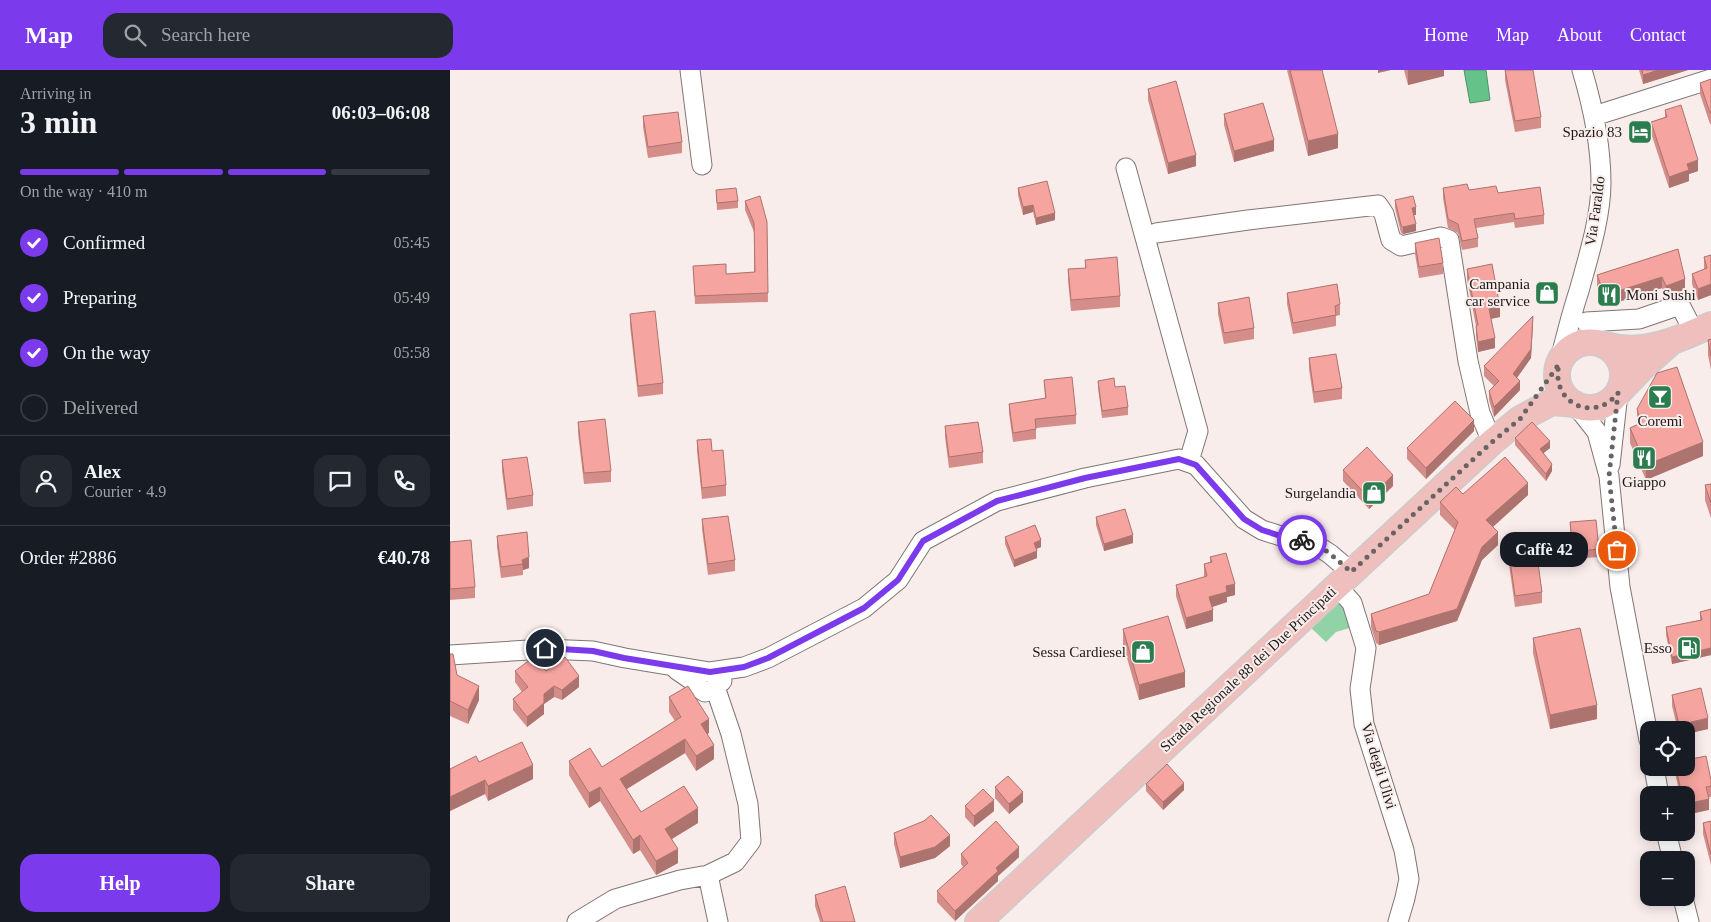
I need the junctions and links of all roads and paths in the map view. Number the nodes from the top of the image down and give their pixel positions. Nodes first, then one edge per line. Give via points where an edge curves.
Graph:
1 (690, 70) edge
2 (1582, 70) edge
3 (1711, 79) edge
4 (1594, 116) junction
5 (702, 165) dead end
6 (1126, 168) dead end
7 (1156, 233) dead end
8 (1578, 292) junction
9 (1586, 322) junction
10 (1702, 328) edge
11 (1671, 342) junction
12 (1602, 344) junction
13 (1559, 364) junction
14 (1618, 393) junction
15 (1575, 404) junction
16 (1520, 419) junction
17 (1492, 442) junction
18 (1188, 461) junction
19 (1609, 476) junction
20 (1344, 579) junction
21 (450, 655) edge
22 (708, 682) junction
23 (1645, 721) edge
24 (708, 875) junction
25 (1684, 906) edge
26 (577, 922) edge
27 (718, 922) edge
28 (978, 922) edge
29 (1398, 922) edge
30 (1689, 922) edge

1 - 5 street
2 - 4 street, Via Faraldo
3 - 4 street
4 - 8 street, Via Faraldo via 1600,150 1601,185 1596,226
6 - 18 street via 1198,431
7 - 17 street via 1378,205 1391,240 1401,246 1441,237 1449,240 1468,361 1480,412
8 - 9 street
8 - 13 street, Via Faraldo
9 - 10 street via 1639,319 1680,305
9 - 12 street
10 - 11 main road, Strada Regionale 88 dei Due Principati
11 - 12 main road, Strada Regionale 88 dei Due Principati via 1640,348
11 - 14 main road, Strada Regionale 88 dei Due Principati
12 - 13 main road, Strada Regionale 88 dei Due Principati via 1576,345
12 - 14 main road via 1614,352 1622,365 1623,382
13 - 15 main road via 1559,385 1564,395
13 - 16 main road, Strada Regionale 88 dei Due Principati
14 - 15 main road, Strada Regionale 88 dei Due Principati via 1598,407
14 - 19 street
15 - 16 main road, Strada Regionale 88 dei Due Principati via 1552,402
15 - 19 street via 1597,432
16 - 17 main road, Strada Regionale 88 dei Due Principati
17 - 20 main road, Strada Regionale 88 dei Due Principati
18 - 20 street, Via degli Ulivi via 1196,465 1244,519 1262,530 1310,541 1330,554
18 - 22 street via 1179,459 1094,476 997,501 923,541 898,580 864,608 768,658
19 - 23 street via 1620,587
20 - 28 main road, Strada Regionale 88 dei Due Principati
20 - 29 street, Via degli Ulivi via 1366,648 1360,689 1364,724 1404,850 1409,878
21 - 22 street via 545,648 593,651 669,666
22 - 24 street via 731,734 748,804 750,841 735,862
24 - 26 street via 615,899
24 - 27 street
25 - 30 street

